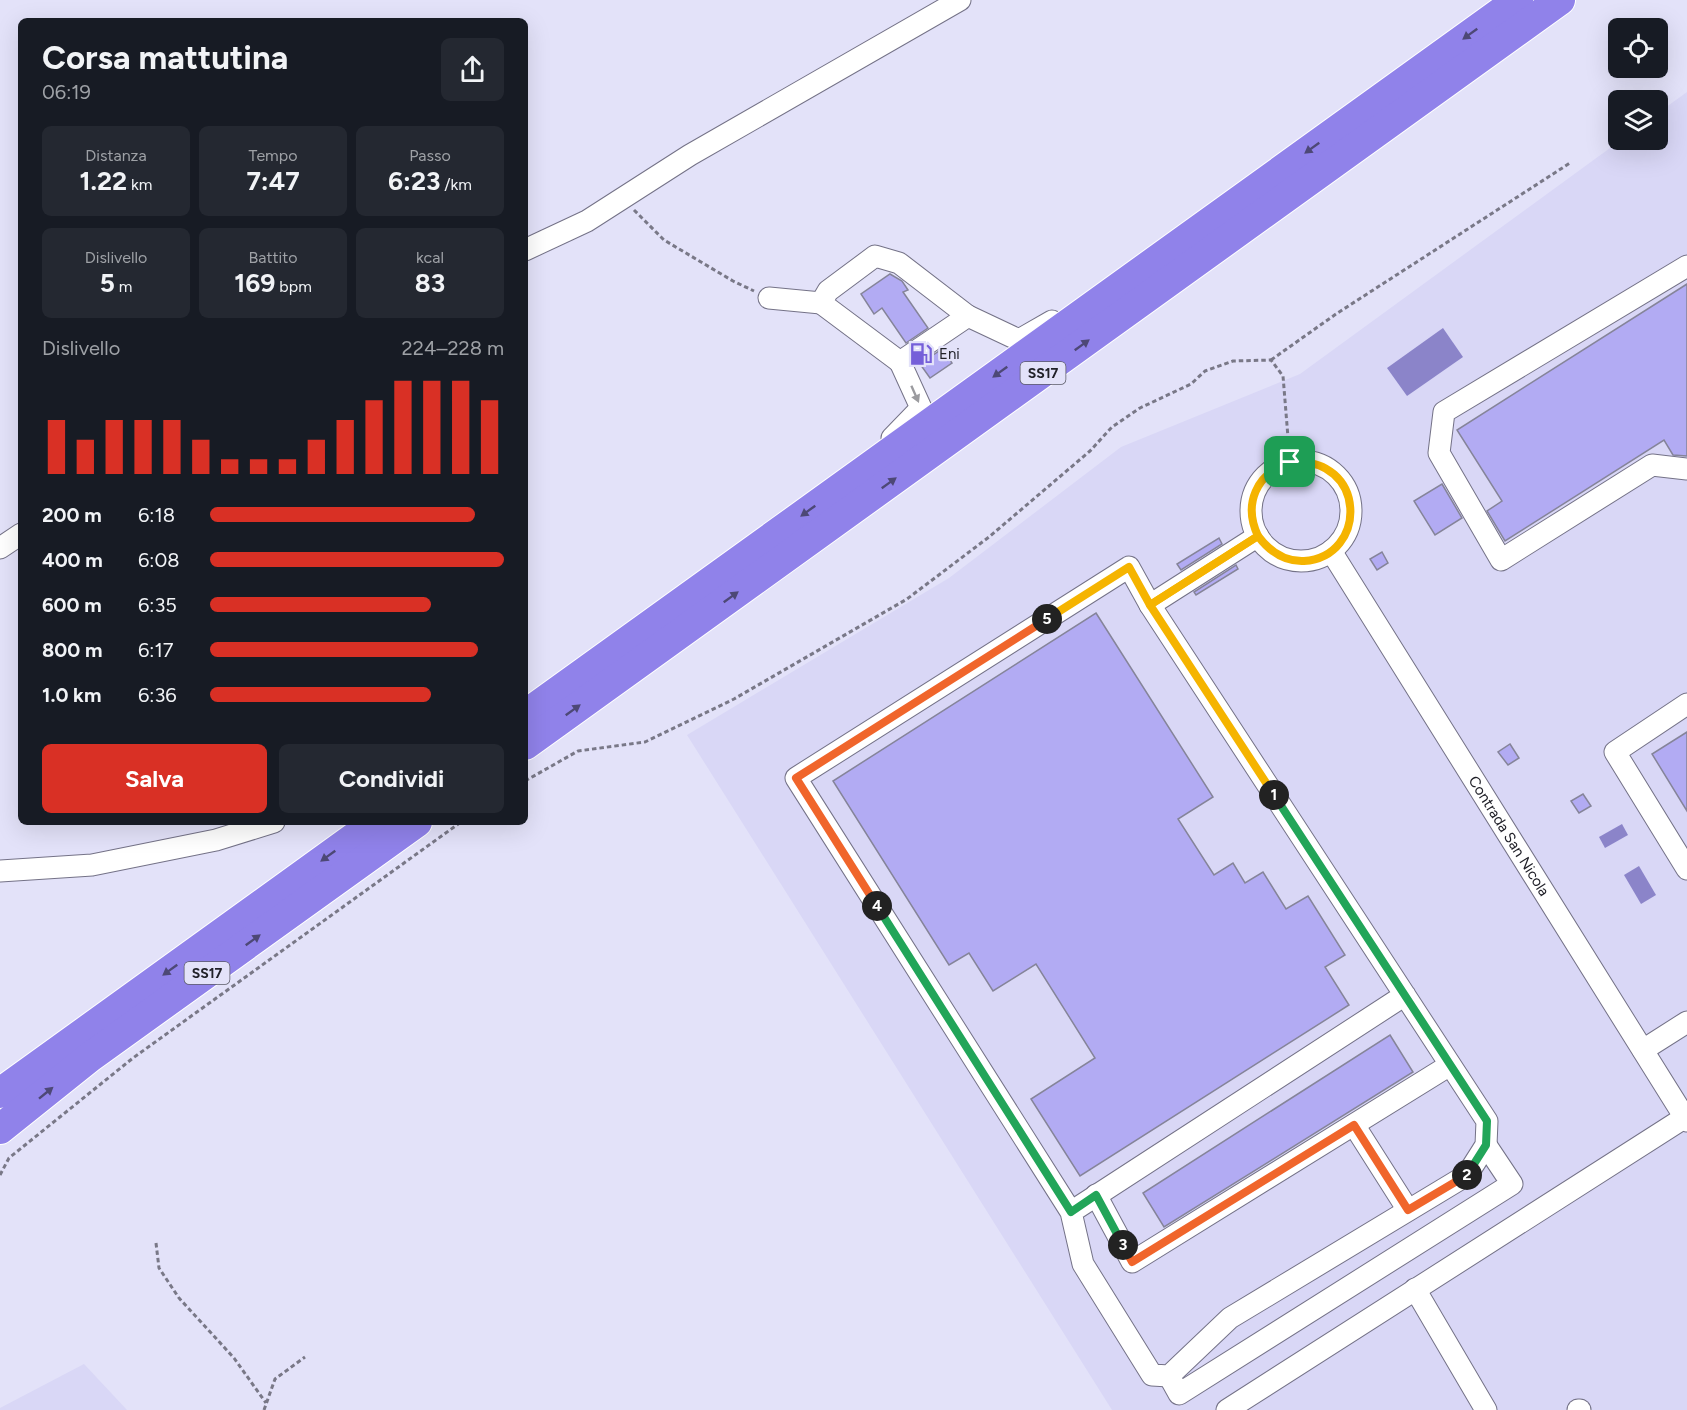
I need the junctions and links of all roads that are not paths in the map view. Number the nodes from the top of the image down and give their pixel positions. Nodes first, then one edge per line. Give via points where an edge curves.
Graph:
1 (960, 0) edge
2 (1518, 0) edge
3 (1560, 0) edge
4 (528, 249) edge
5 (1687, 266) edge
6 (1139, 273) junction
7 (770, 298) road end
8 (821, 303) junction
9 (968, 316) junction
10 (900, 362) junction
11 (1687, 469) edge
12 (850, 481) junction
13 (18, 536) edge
14 (1258, 536) junction
15 (0, 548) edge
16 (1331, 551) junction
17 (1150, 605) junction
18 (1687, 704) edge
19 (528, 713) edge
20 (528, 743) edge
21 (264, 825) edge
22 (372, 825) edge
23 (413, 825) edge
24 (1687, 869) edge
25 (0, 871) edge
26 (1405, 995) junction
27 (1687, 1022) edge
28 (1642, 1050) junction
29 (1450, 1065) junction
30 (0, 1093) edge
31 (1686, 1118) edge
32 (1354, 1125) junction
33 (0, 1129) edge
34 (1486, 1145) junction
35 (1096, 1195) junction
36 (1408, 1210) junction
37 (1071, 1212) junction
38 (1415, 1289) junction
39 (1169, 1376) junction
40 (1227, 1410) edge
41 (1486, 1410) edge

1 - 4 street via 690,155 587,221
2 -> 6 highway, SS17
20 -> 3 highway, SS17
5 - 11 street via 1444,412 1439,453 1501,560 1652,465
6 - 9 street via 1019,340
6 -> 12 highway, SS17
7 - 8 street
8 - 9 street via 828,291 875,256 899,263
8 - 10 street
9 - 10 street
10 -> 12 street via 921,408
12 -> 19 highway, SS17
13 - 15 street
14 - 16 street via 1275,554 1291,560 1309,560
14 - 16 street via 1251,514 1255,491 1269,472 1305,460 1333,472 1349,497 1350,519 1342,540
14 - 17 street
16 - 28 street, Contrada San Nicola
17 - 26 street
17 - 37 street via 1129,567 796,778
18 - 24 street via 1615,752
21 - 25 street via 216,840 92,865
22 -> 30 highway, SS17
33 -> 23 highway, SS17 via 90,1057
26 - 29 street
26 - 35 street
27 - 28 street
28 - 31 street, Contrada San Nicola
29 - 32 street
29 - 34 street via 1487,1121
31 - 38 street
32 - 35 street via 1132,1262
32 - 36 street
34 - 36 street via 1467,1175
34 - 39 street via 1512,1184 1179,1394
35 - 37 street
36 - 39 street via 1230,1318
37 - 39 street via 1083,1264 1152,1375
38 - 40 street
38 - 41 street

